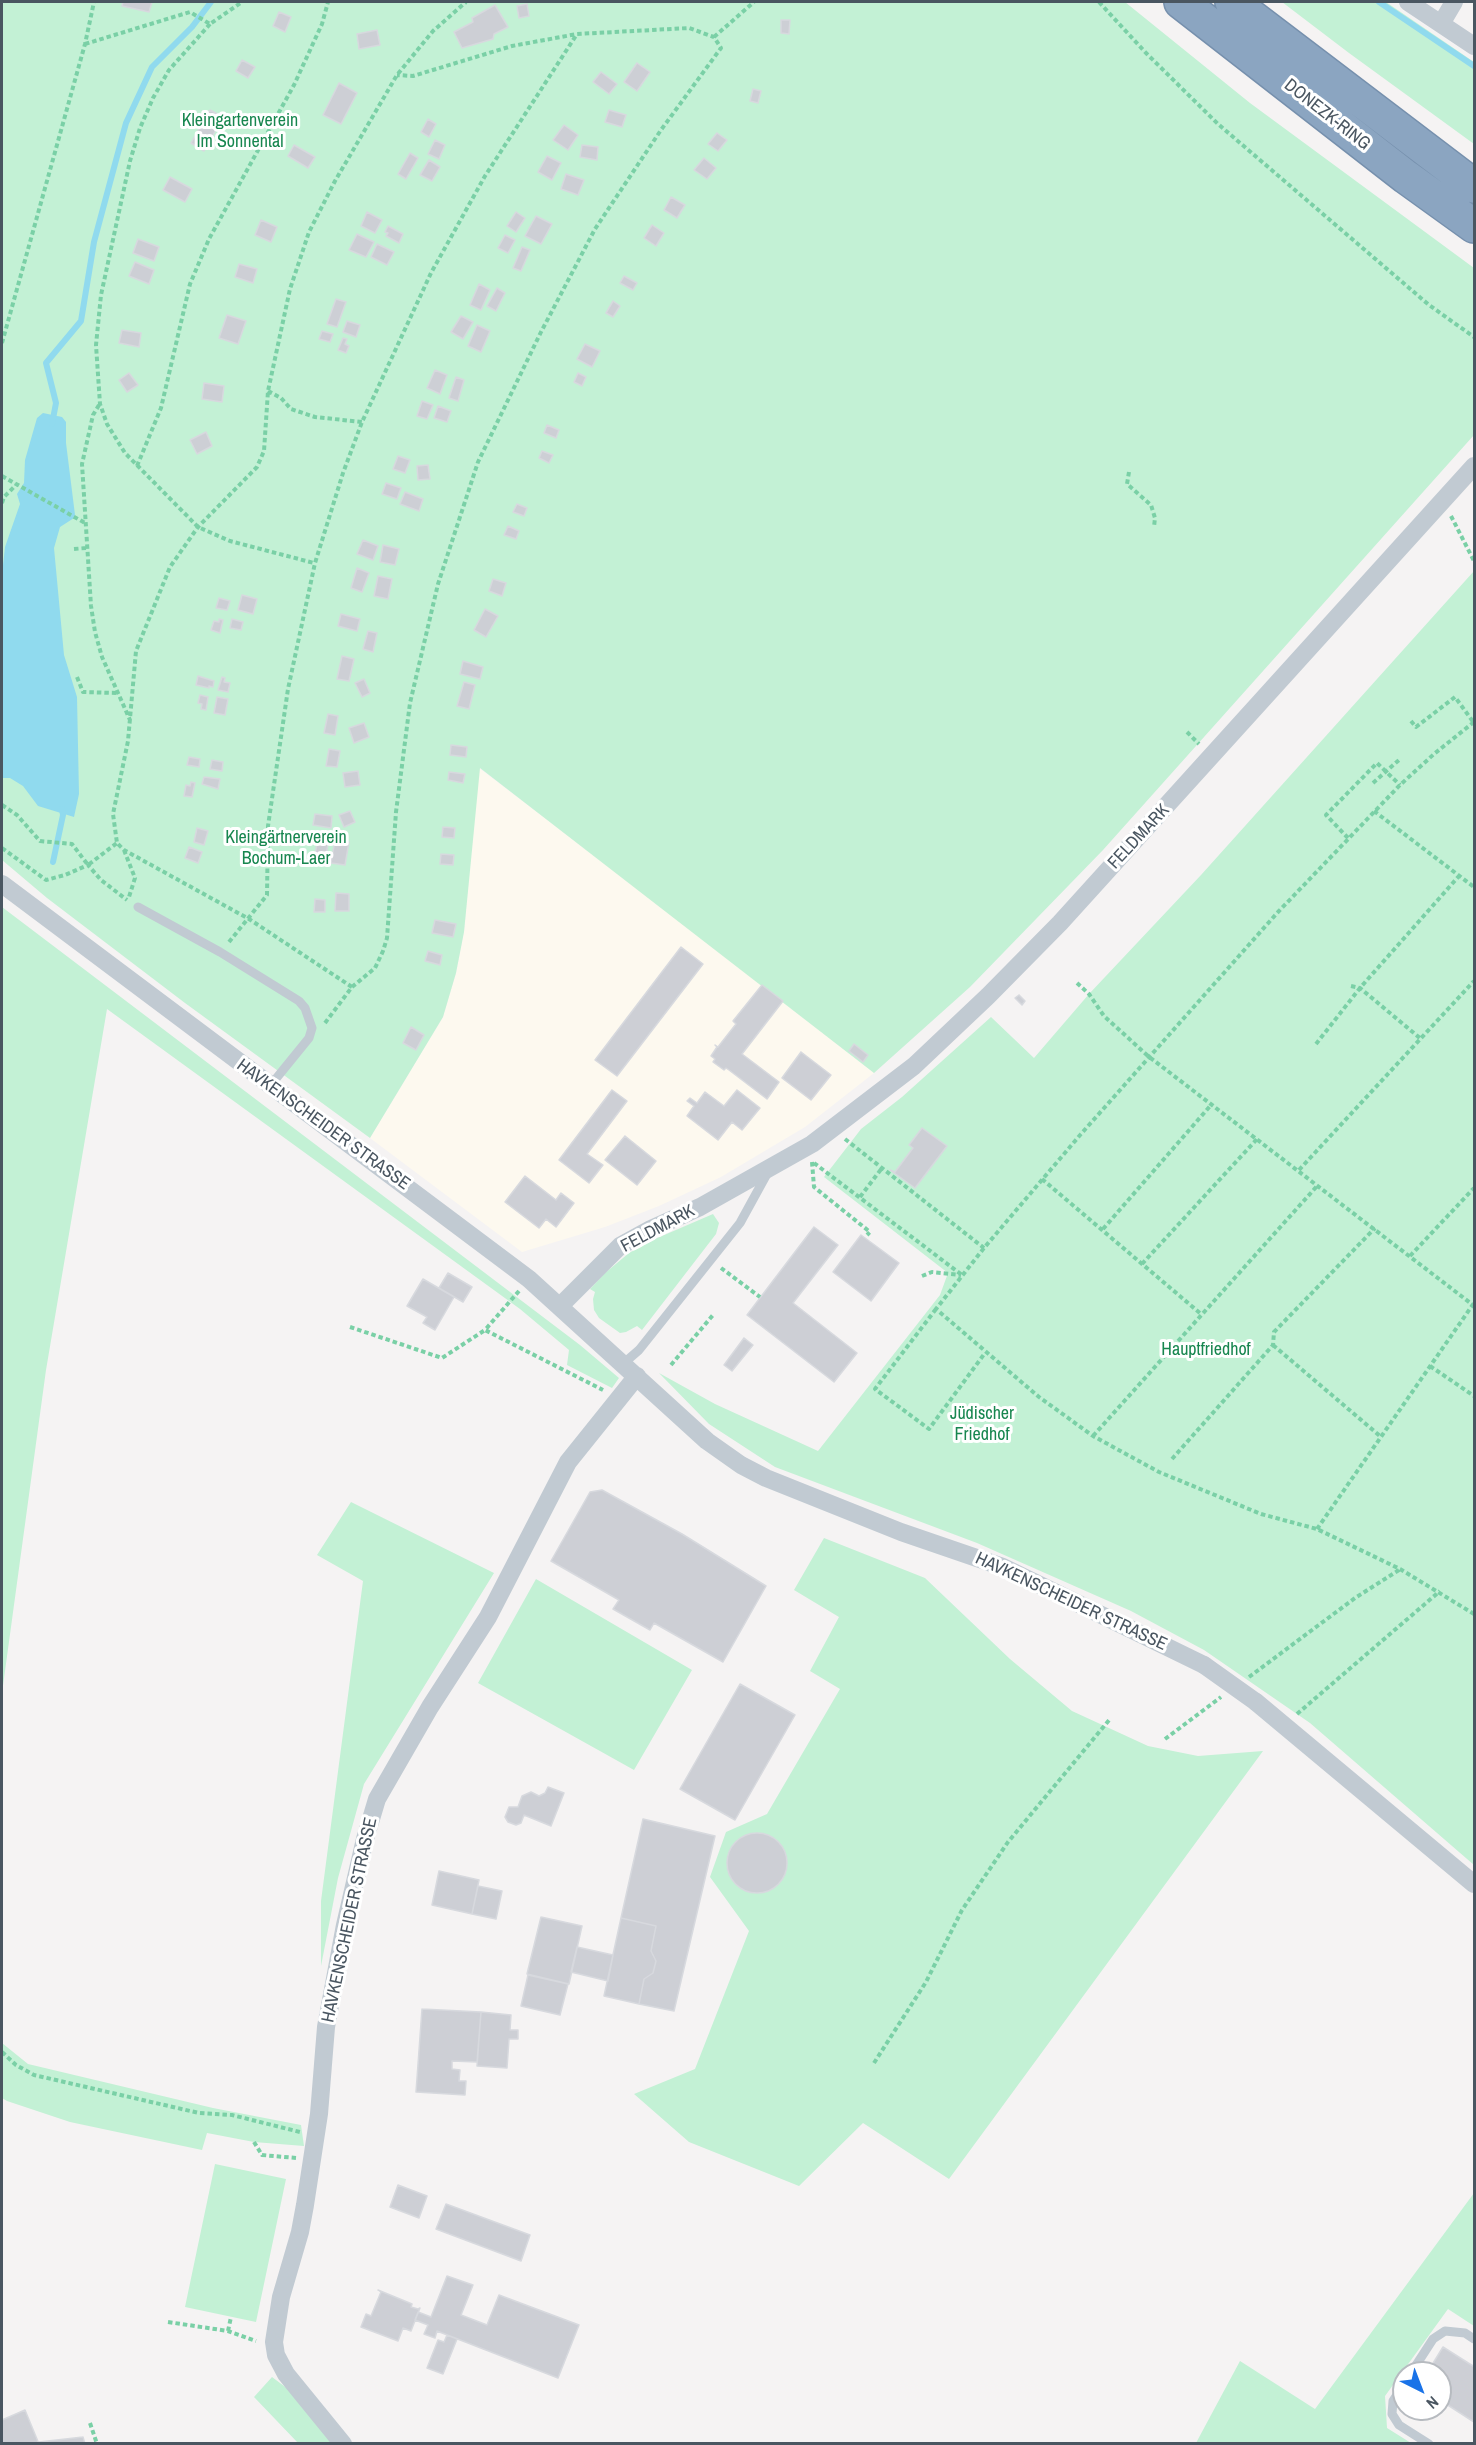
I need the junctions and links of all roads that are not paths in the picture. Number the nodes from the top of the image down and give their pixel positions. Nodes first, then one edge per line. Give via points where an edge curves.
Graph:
1 (1181, 2) edge
2 (1232, 2) edge
3 (1408, 2) edge
4 (1455, 2) edge
5 (1441, 24) junction
6 (1474, 46) edge
7 (1474, 186) edge
8 (1474, 226) edge
9 (1474, 466) edge
10 (2, 884) edge
11 (138, 907) dead end
12 (270, 1086) junction
13 (770, 1170) junction
14 (560, 1306) junction
15 (630, 1370) junction
16 (1474, 1884) edge
17 (1474, 2339) edge
18 (1419, 2361) edge
19 (1396, 2421) edge
20 (343, 2444) edge
21 (1429, 2444) edge

1 - 8 highway, DONEZK-RING
2 - 7 highway, DONEZK-RING
3 - 5 street
4 - 5 street
5 - 6 street
9 - 13 street, FELDMARK via 1052,931 988,996 914,1065 833,1129 812,1153
10 - 12 street, HAVKENSCHEIDER STRASSE
11 - 12 lane via 299,1001 310,1017 309,1038
12 - 14 street, HAVKENSCHEIDER STRASSE
13 - 14 street, FELDMARK via 620,1246
13 - 15 lane, FELDMARK via 740,1223 639,1350
14 - 15 street, HAVKENSCHEIDER STRASSE
15 - 16 street, HAVKENSCHEIDER STRASSE, bridge via 707,1441 757,1474 901,1533 1003,1567 1203,1665 1256,1702
15 - 20 street, HAVKENSCHEIDER STRASSE via 620,1398 568,1462 488,1617 377,1799 345,1925 326,2027 316,2135 300,2232 281,2297 275,2348 286,2374
17 - 18 lane via 1465,2333 1446,2331 1433,2339
19 - 21 lane

